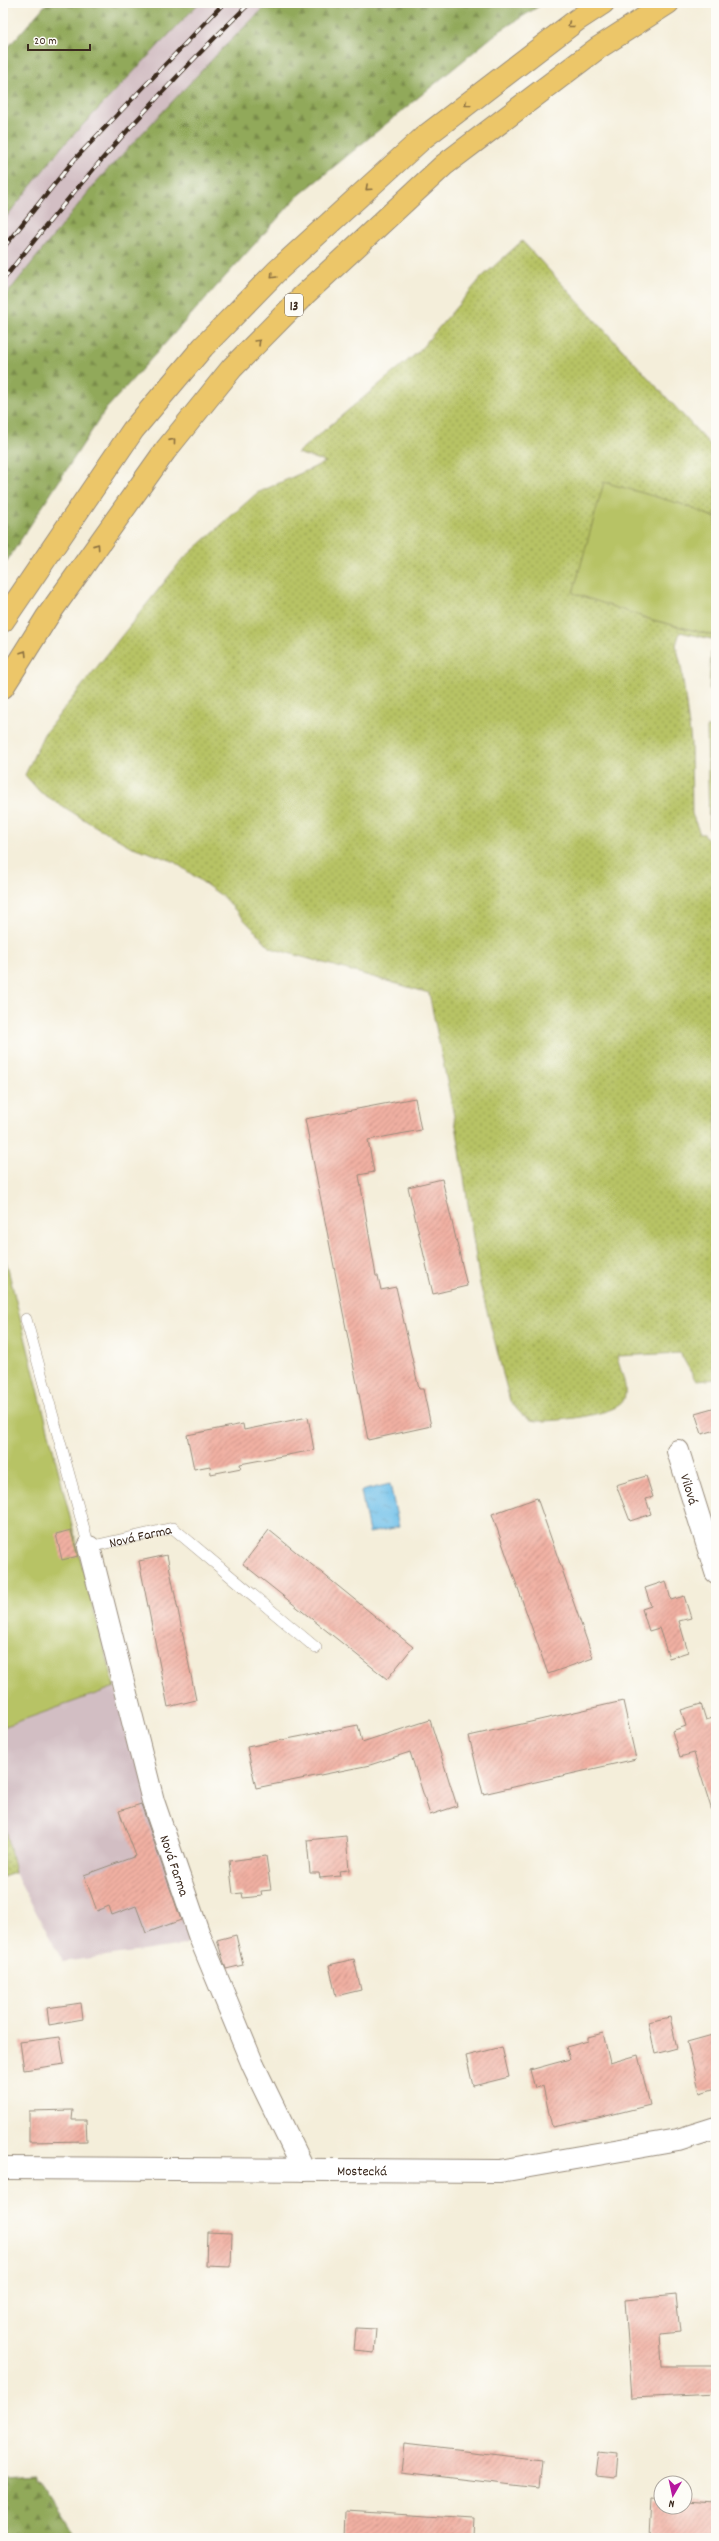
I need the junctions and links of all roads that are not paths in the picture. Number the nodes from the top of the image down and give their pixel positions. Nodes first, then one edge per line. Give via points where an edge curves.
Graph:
1 (603, 3) edge
2 (668, 3) edge
3 (3, 621) edge
4 (3, 686) edge
5 (26, 1319) dead end
6 (678, 1451) dead end
7 (89, 1547) junction
8 (716, 1572) edge
9 (316, 1648) dead end
10 (716, 2128) edge
11 (3, 2168) edge
12 (304, 2170) junction

1 -> 3 highway via 577,20 424,138 277,271 203,347 133,430
4 -> 2 highway, 13 via 46,617 164,451 232,368 304,295 444,166 598,48
5 - 7 lane, Nová Farma
6 - 8 street, Vilová
7 - 9 lane, Nová Farma via 173,1528
7 - 12 street, Nová Farma via 152,1801 196,1928 253,2065
10 - 12 street, Mostecká via 678,2140 500,2171
11 - 12 street, Mostecká

